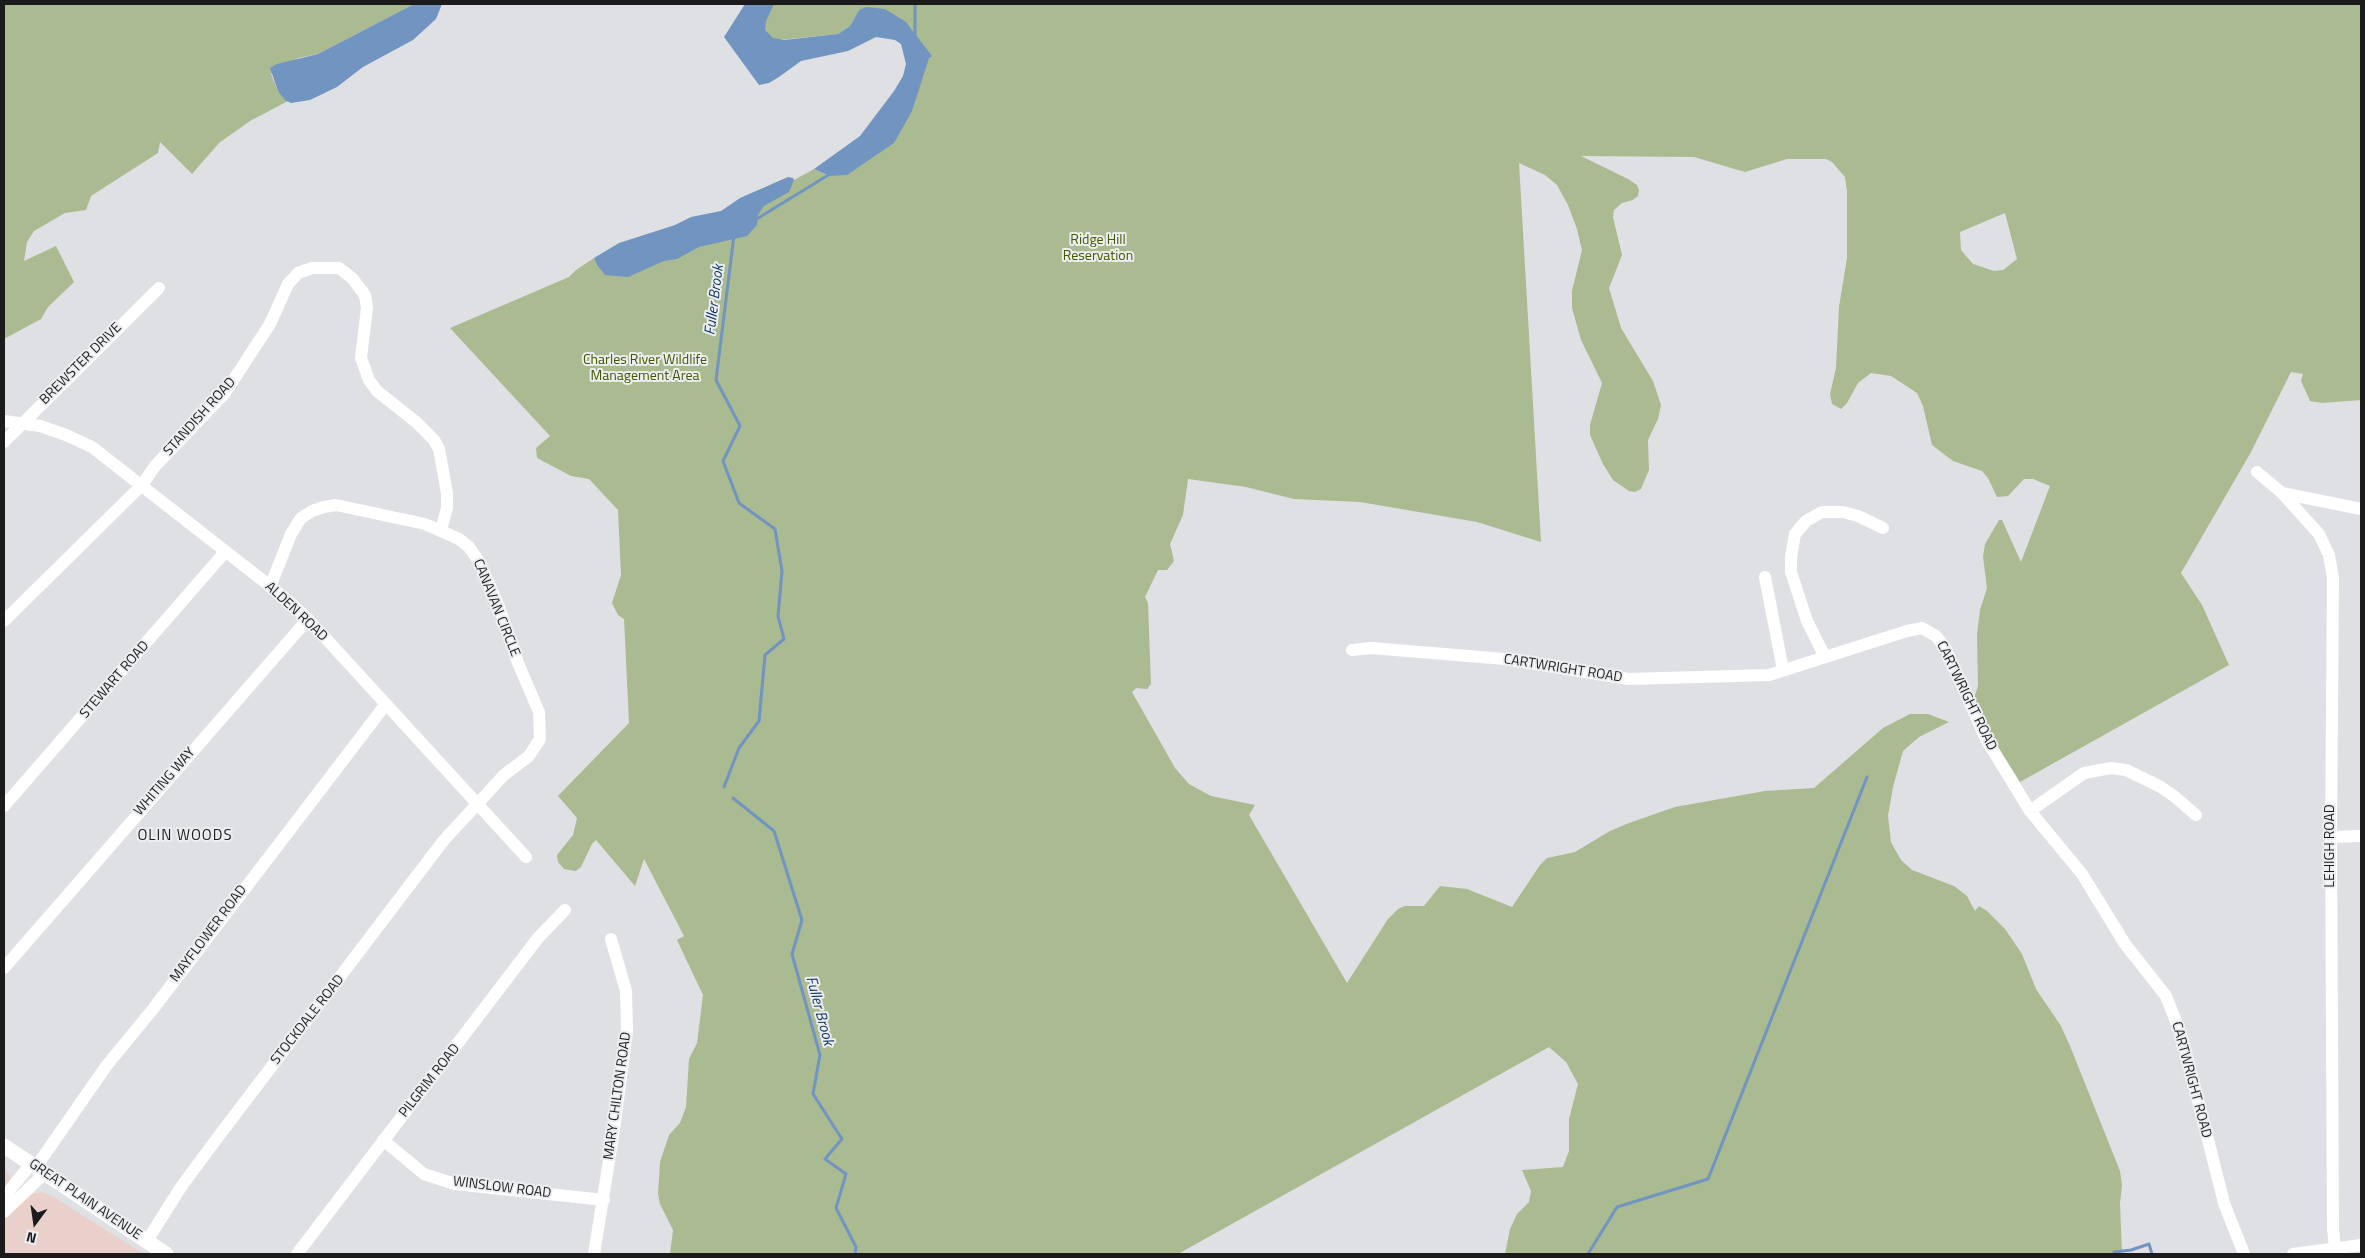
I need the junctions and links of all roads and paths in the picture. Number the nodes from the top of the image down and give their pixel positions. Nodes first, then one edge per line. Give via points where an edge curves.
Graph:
1 (158, 288) dead end
2 (4, 421) edge
3 (22, 424) junction
4 (4, 442) edge
5 (2258, 472) dead end
6 (142, 485) junction
7 (2282, 493) junction
8 (2361, 509) edge
9 (1883, 528) dead end
10 (441, 530) junction
11 (225, 552) junction
12 (1765, 577) dead end
13 (270, 587) junction
14 (308, 619) junction
15 (4, 621) edge
16 (1352, 650) dead end
17 (1825, 657) junction
18 (1783, 670) junction
19 (386, 704) junction
20 (476, 804) junction
21 (4, 806) edge
22 (2030, 811) junction
23 (2196, 816) dead end
24 (2361, 836) edge
25 (2331, 837) junction
26 (526, 857) dead end
27 (565, 910) dead end
28 (611, 939) dead end
29 (4, 968) edge
30 (383, 1140) junction
31 (4, 1146) edge
32 (37, 1168) junction
33 (4, 1196) edge
34 (604, 1200) junction
35 (4, 1212) edge
36 (147, 1242) junction
37 (2361, 1245) edge
38 (2335, 1248) junction
39 (166, 1254) edge
40 (297, 1254) edge
41 (594, 1254) edge
42 (2244, 1254) edge
43 (2293, 1254) edge

1 - 3 street, BREWSTER DRIVE
2 - 3 street, ALDEN ROAD
3 - 4 street, BREWSTER DRIVE
3 - 6 street, ALDEN ROAD via 66,434 92,447
5 - 7 street, LEHIGH ROAD
6 - 10 street, STANDISH ROAD via 155,466 225,393 270,324 288,284 298,273 326,266 339,268 365,295 367,308 361,358 369,380 386,400 434,440 439,449 447,493
6 - 11 street, ALDEN ROAD
6 - 15 street, STANDISH ROAD
7 - 8 street
7 - 25 street, LEHIGH ROAD via 2319,534 2329,555 2333,578
9 - 17 street via 1858,516 1822,512 1795,534 1792,572 1807,621
10 - 13 street, CANAVAN CIRCLE via 336,505 312,511 301,518 291,534
10 - 20 street, CANAVAN CIRCLE via 469,547 480,563 541,724 540,739 529,756 504,774
11 - 13 street, ALDEN ROAD
11 - 21 street, STEWART ROAD
12 - 18 street
13 - 14 street, ALDEN ROAD
14 - 19 street, ALDEN ROAD
14 - 29 street, WHITING WAY
16 - 18 street, CARTWRIGHT ROAD via 1371,648 1505,659 1628,680 1769,674
17 - 18 street, CARTWRIGHT ROAD
17 - 22 street, CARTWRIGHT ROAD via 1922,628 1936,636 1946,649 1986,739
19 - 20 street, ALDEN ROAD
19 - 32 street, MAYFLOWER ROAD via 153,1010 107,1064
20 - 26 street, ALDEN ROAD
20 - 36 street, STOCKDALE ROAD via 444,840 215,1141 181,1187
22 - 23 street via 2084,773 2116,768 2167,791
22 - 42 street, CARTWRIGHT ROAD via 2082,874 2125,944 2166,996 2182,1037 2224,1203
24 - 25 street
25 - 38 street, LEHIGH ROAD
27 - 30 street, PILGRIM ROAD via 538,938
28 - 34 street, MARY CHILTON ROAD via 620,963 628,1008
30 - 34 street, WINSLOW ROAD via 424,1174 454,1184
30 - 40 street, PILGRIM ROAD
31 - 32 main road, GREAT PLAIN AVENUE
32 - 33 street
32 - 35 street via 17,1202
32 - 36 main road, GREAT PLAIN AVENUE
34 - 41 street, MARY CHILTON ROAD
36 - 39 main road, GREAT PLAIN AVENUE
37 - 38 street
38 - 43 street

